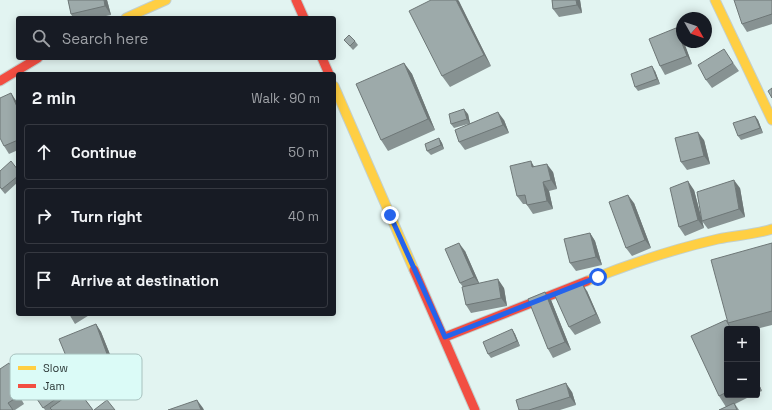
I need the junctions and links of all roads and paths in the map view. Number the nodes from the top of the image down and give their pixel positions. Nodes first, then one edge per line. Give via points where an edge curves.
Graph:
1 (166, 0) edge
2 (296, 0) edge
3 (715, 0) edge
4 (130, 16) edge
5 (303, 16) edge
6 (35, 60) edge
7 (323, 60) edge
8 (328, 72) edge
9 (0, 81) edge
10 (336, 91) edge
11 (772, 120) edge
12 (772, 230) edge
13 (445, 337) junction
14 (475, 410) edge

1 - 4 street
2 - 5 street
3 - 11 street
6 - 9 street
7 - 8 street
10 - 13 street
12 - 13 street via 719,239 663,255 598,277
13 - 14 street

